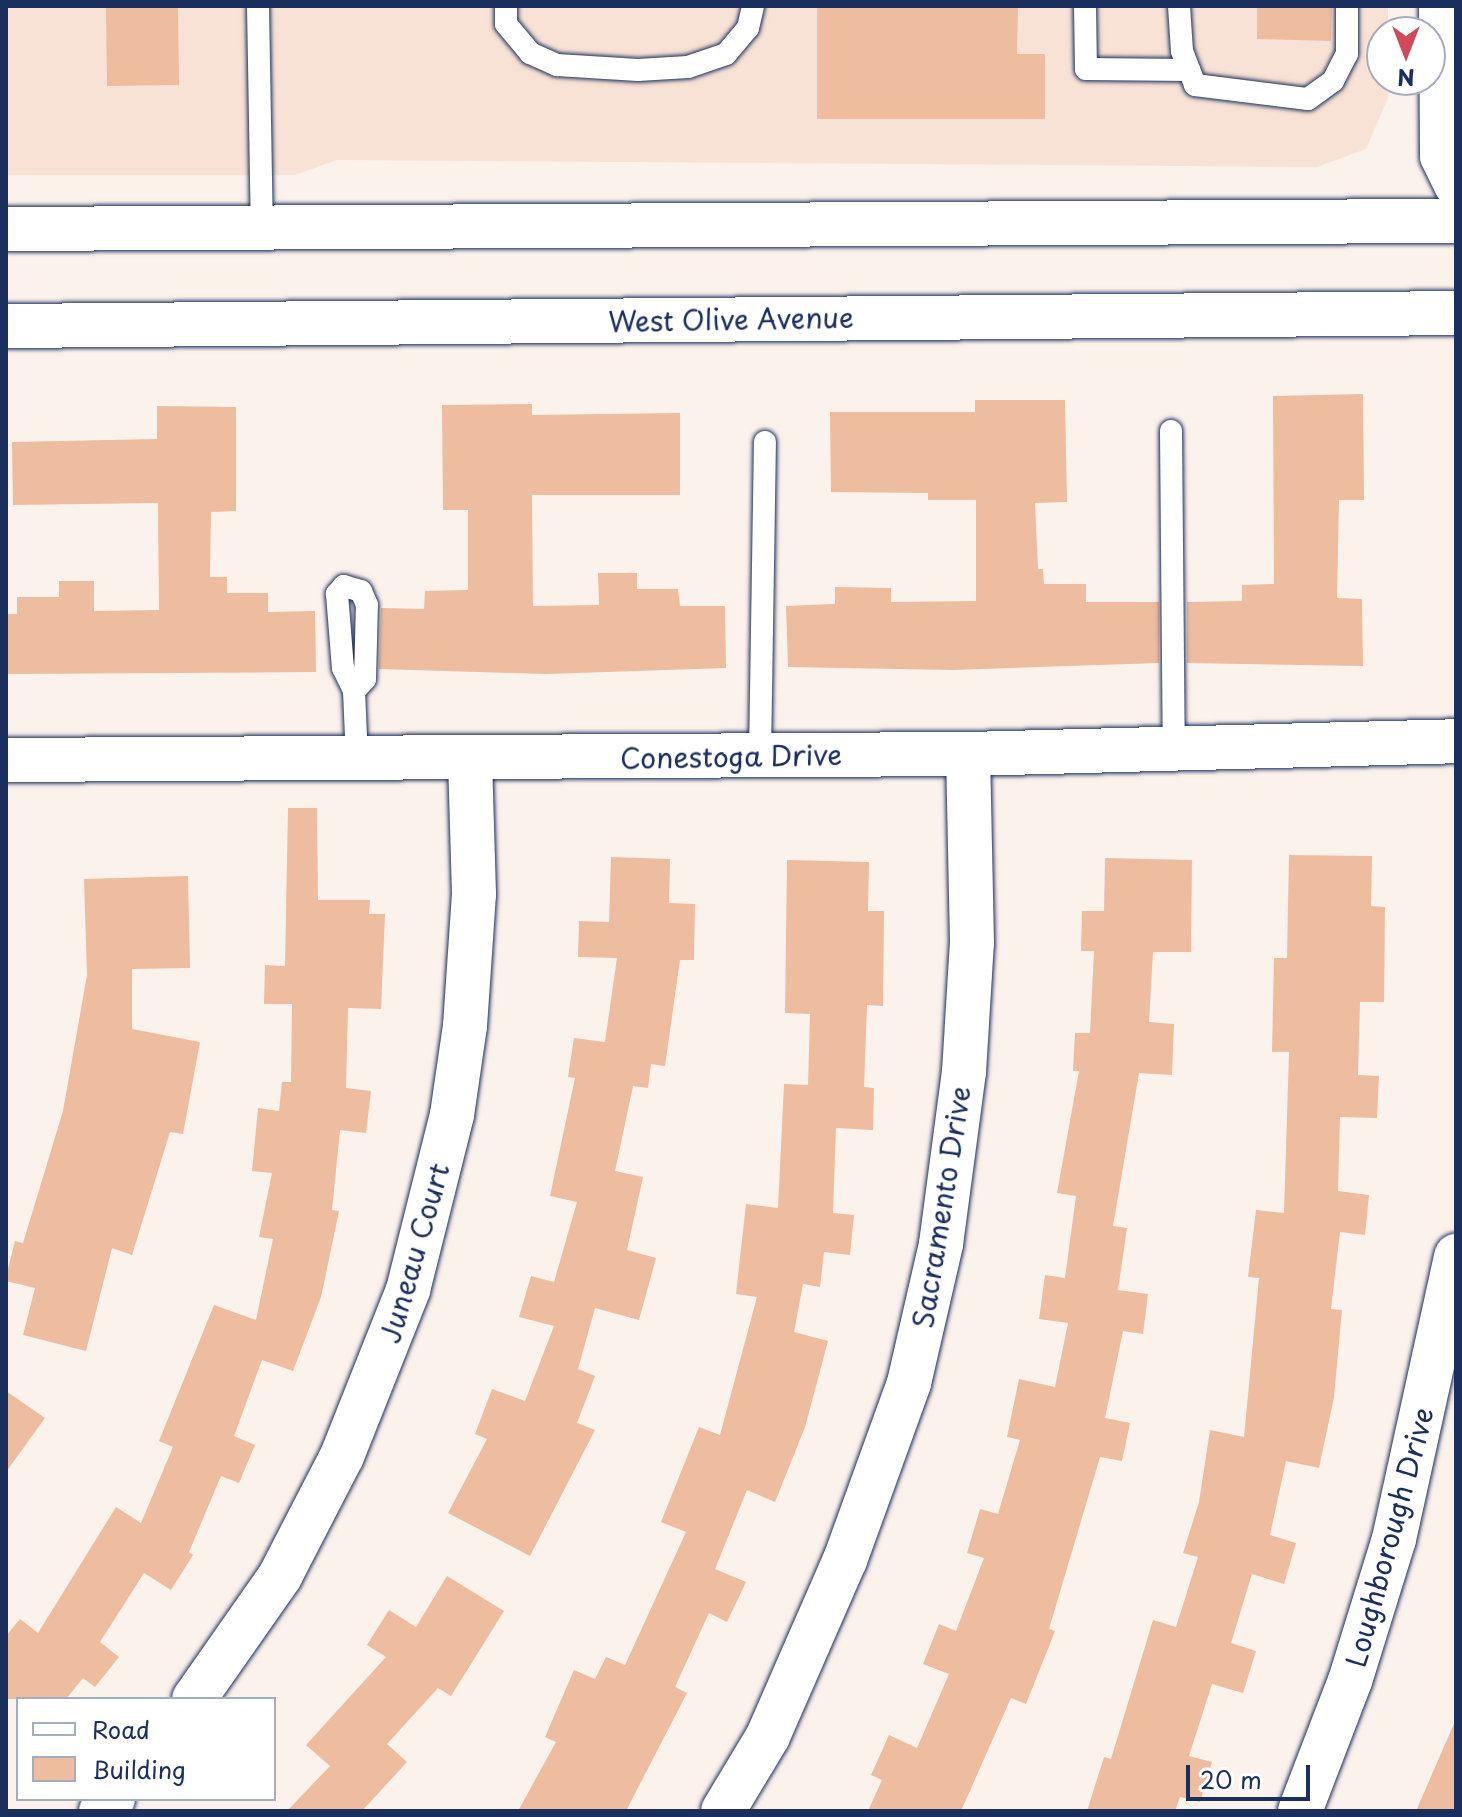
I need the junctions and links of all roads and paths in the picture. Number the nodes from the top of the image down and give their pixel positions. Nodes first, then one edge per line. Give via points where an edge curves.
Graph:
1 (258, 6) edge
2 (506, 6) edge
3 (753, 6) edge
4 (1085, 6) edge
5 (1179, 6) edge
6 (1347, 6) edge
7 (1441, 6) edge
8 (1189, 70) junction
9 (1456, 185) edge
10 (1456, 221) edge
11 (262, 227) junction
12 (6, 229) edge
13 (1456, 313) edge
14 (6, 326) edge
15 (1171, 431) dead end
16 (765, 442) dead end
17 (354, 691) dead end
18 (1456, 741) edge
19 (1174, 746) junction
20 (968, 754) junction
21 (760, 756) junction
22 (357, 759) junction
23 (470, 759) junction
24 (6, 760) edge
25 (1456, 1256) edge
26 (195, 1697) edge
27 (723, 1811) edge
28 (1300, 1811) edge

1 - 11 lane
2 - 3 lane via 506,24 530,53 557,65 638,70 688,67 726,54 748,28
4 - 8 lane via 1086,69
5 - 8 lane
6 - 8 lane via 1347,54 1333,81 1308,99 1195,85
7 - 9 street via 1442,156
10 - 11 street
11 - 12 street
13 - 14 street, West Olive Avenue
15 - 19 lane
16 - 21 lane
17 - 22 lane
18 - 19 street, Conestoga Drive
19 - 20 street, Conestoga Drive
20 - 21 street, Conestoga Drive
20 - 27 street, Sacramento Drive via 972,943 964,1072 941,1244 920,1337 909,1383 845,1560 768,1736
21 - 23 street, Conestoga Drive
22 - 23 street, Conestoga Drive
22 - 24 street, Conestoga Drive
23 - 26 street, Juneau Court via 474,894 465,1026 452,1115 408,1290 342,1456 280,1576
25 - 28 street, Loughborough Drive via 1394,1539 1350,1681

